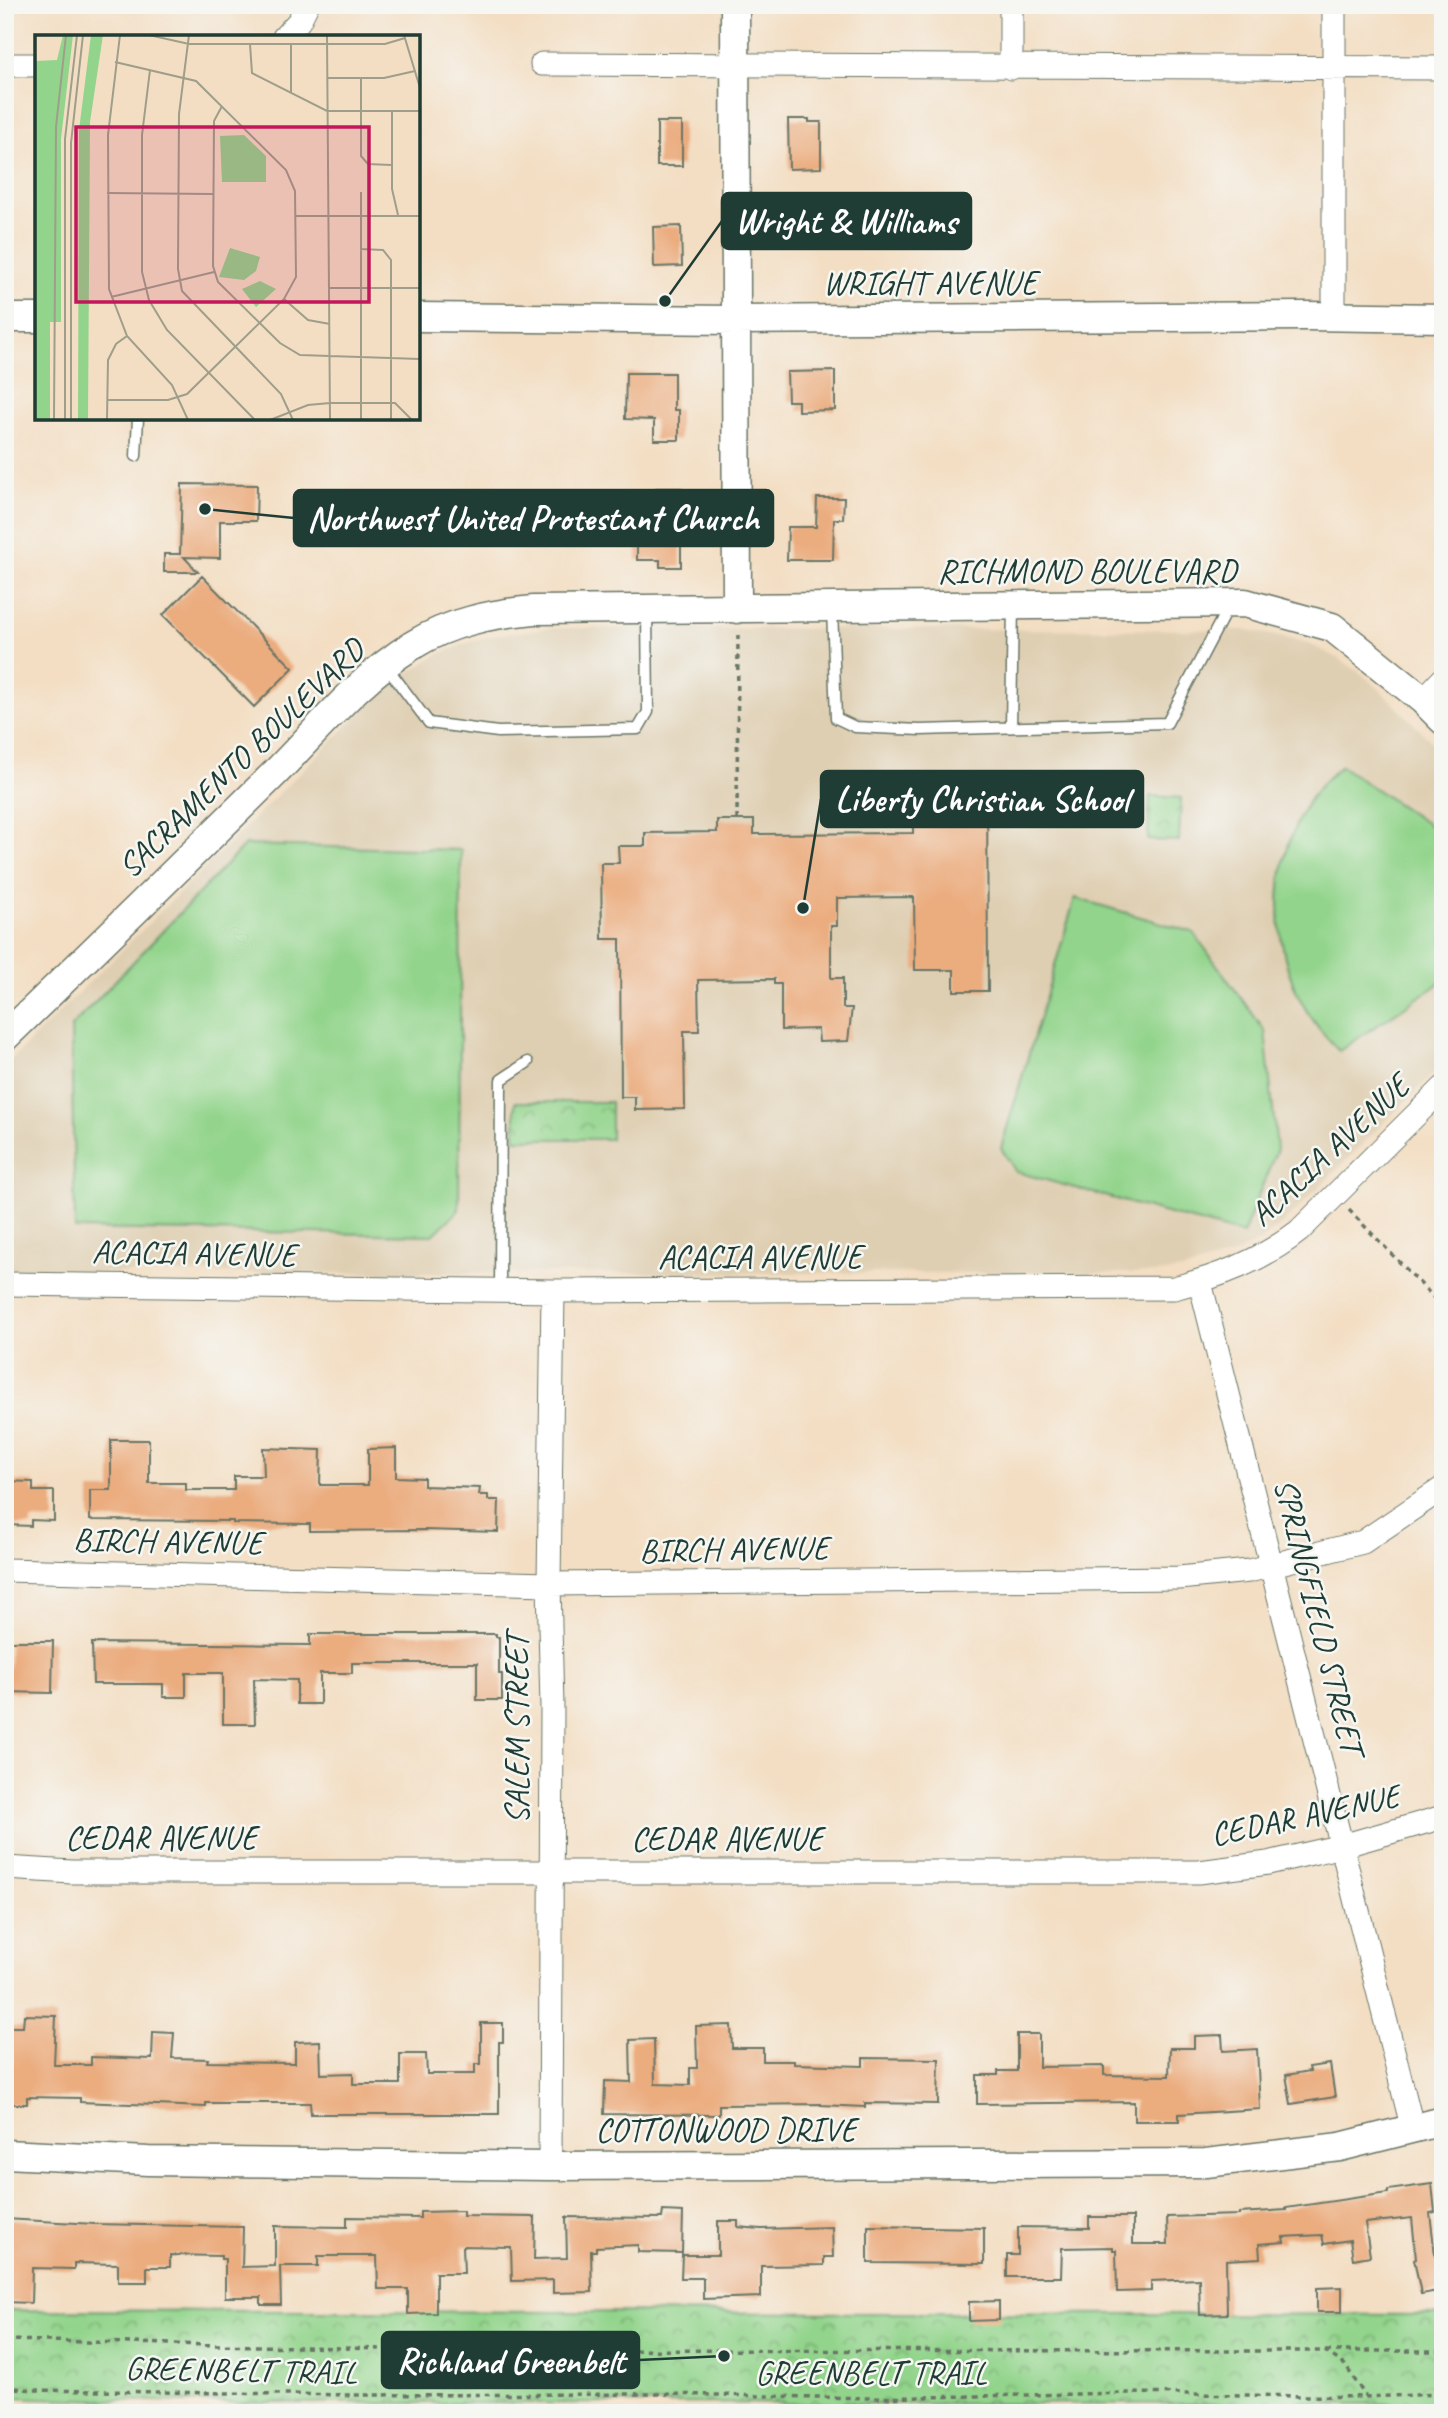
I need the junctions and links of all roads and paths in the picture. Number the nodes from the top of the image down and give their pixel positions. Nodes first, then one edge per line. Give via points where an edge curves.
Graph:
1 (307, 5) edge
2 (735, 5) edge
3 (1012, 5) edge
4 (1334, 5) edge
5 (286, 35) edge
6 (542, 64) dead end
7 (5, 65) edge
8 (35, 65) edge
9 (736, 67) junction
10 (1011, 68) junction
11 (1335, 68) junction
12 (1443, 68) edge
13 (1335, 316) junction
14 (420, 317) edge
15 (5, 318) edge
16 (35, 318) edge
17 (1443, 318) edge
18 (734, 320) junction
19 (138, 420) edge
20 (136, 456) dead end
21 (1230, 603) junction
22 (1013, 606) junction
23 (832, 608) junction
24 (647, 609) junction
25 (737, 609) junction
26 (385, 664) junction
27 (1443, 679) edge
28 (1423, 700) junction
29 (1443, 720) edge
30 (1011, 727) junction
31 (737, 820) dead end
32 (5, 1037) edge
33 (528, 1062) dead end
34 (1443, 1088) edge
35 (1348, 1210) dead end
36 (1200, 1282) junction
37 (5, 1284) edge
38 (500, 1290) junction
39 (553, 1291) junction
40 (1443, 1307) edge
41 (1443, 1488) edge
42 (1272, 1564) junction
43 (5, 1570) edge
44 (549, 1584) junction
45 (1443, 1816) edge
46 (1342, 1846) junction
47 (5, 1868) edge
48 (552, 1872) junction
49 (1443, 2121) edge
50 (1413, 2130) junction
51 (5, 2154) edge
52 (550, 2166) junction
53 (5, 2340) edge
54 (1325, 2351) junction
55 (1443, 2351) edge
56 (5, 2387) edge
57 (1443, 2394) edge
58 (1366, 2397) junction

1 - 5 street
2 - 9 street
3 - 10 street
4 - 11 street
6 - 9 street
7 - 8 street
9 - 10 street
9 - 18 street
10 - 11 street
11 - 12 street
11 - 13 street
13 - 17 street, WRIGHT AVENUE
13 - 18 street, WRIGHT AVENUE
14 - 18 street, WRIGHT AVENUE
15 - 16 street
18 - 25 street
19 - 20 lane
21 - 22 street, RICHMOND BOULEVARD
21 - 28 street, RICHMOND BOULEVARD via 1332,627
21 - 30 lane via 1167,723
22 - 23 street, RICHMOND BOULEVARD
22 - 30 lane
23 - 25 street, RICHMOND BOULEVARD
23 - 30 lane via 836,718 855,727
24 - 25 street, SACRAMENTO BOULEVARD
24 - 26 street, SACRAMENTO BOULEVARD via 534,610 484,616 416,643
24 - 26 lane via 648,712 638,729 498,732 429,723
25 - 31 path
26 - 32 street, SACRAMENTO BOULEVARD via 358,685 277,772
27 - 28 street
28 - 29 street, RICHMOND BOULEVARD
33 - 38 lane via 501,1080
34 - 36 street, ACACIA AVENUE via 1291,1238 1249,1264
35 - 40 path
36 - 39 street, ACACIA AVENUE via 1151,1290
36 - 42 street, SPRINGFIELD STREET
37 - 38 street, ACACIA AVENUE
38 - 39 street, ACACIA AVENUE
39 - 44 street, SALEM STREET
41 - 42 street, BIRCH AVENUE via 1363,1542
42 - 44 street, BIRCH AVENUE via 1250,1571 1179,1578
42 - 46 street, SPRINGFIELD STREET
43 - 44 street, BIRCH AVENUE
44 - 48 street, SALEM STREET
45 - 46 street, CEDAR AVENUE
46 - 48 street, CEDAR AVENUE via 1199,1872
46 - 50 street, SPRINGFIELD STREET
47 - 48 street, CEDAR AVENUE via 72,1872
48 - 52 street, SALEM STREET
49 - 50 street, COTTONWOOD DRIVE
50 - 52 street, COTTONWOOD DRIVE via 1340,2147 1206,2163
51 - 52 street, COTTONWOOD DRIVE via 148,2161
53 - 54 path via 440,2350
54 - 55 path
54 - 58 path via 1345,2365
56 - 58 path, GREENBELT TRAIL via 349,2395 870,2398 1130,2393
57 - 58 path, GREENBELT TRAIL

